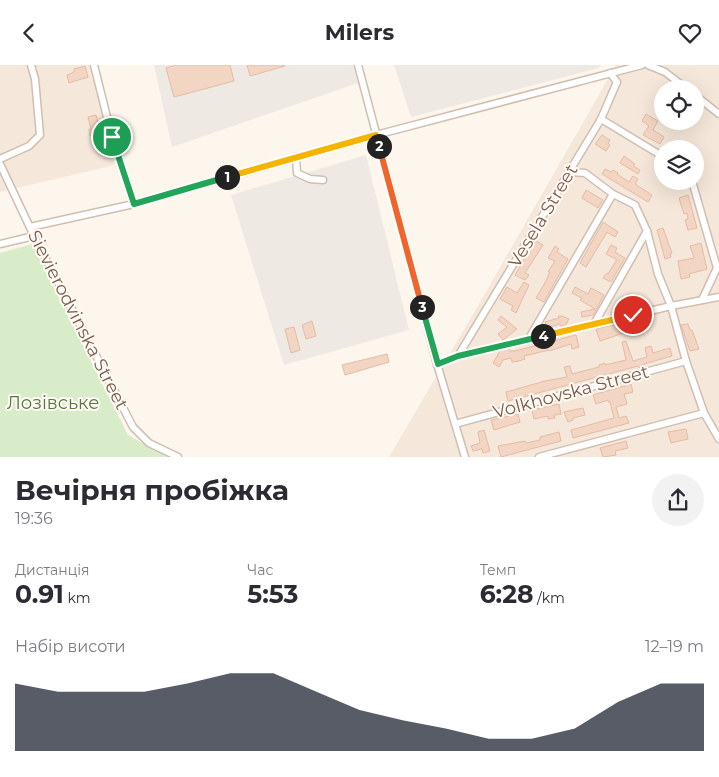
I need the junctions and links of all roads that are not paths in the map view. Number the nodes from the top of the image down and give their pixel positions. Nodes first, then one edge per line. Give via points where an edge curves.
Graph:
1 (31, 65) edge
2 (94, 65) edge
3 (358, 65) edge
4 (642, 65) edge
5 (648, 65) edge
6 (610, 73) junction
7 (676, 80) edge
8 (704, 102) edge
9 (719, 114) edge
10 (601, 119) junction
11 (376, 135) junction
12 (654, 151) edge
13 (296, 157) junction
14 (579, 157) junction
15 (0, 159) edge
16 (0, 164) edge
17 (570, 172) junction
18 (585, 173) junction
19 (3, 177) edge
20 (323, 180) dead end
21 (695, 190) edge
22 (613, 193) junction
23 (134, 204) junction
24 (30, 227) junction
25 (647, 231) junction
26 (34, 236) junction
27 (0, 244) edge
28 (719, 297) edge
29 (702, 300) junction
30 (671, 306) junction
31 (594, 324) junction
32 (528, 340) junction
33 (458, 356) junction
34 (686, 361) junction
35 (438, 364) junction
36 (704, 413) junction
37 (455, 424) junction
38 (719, 439) edge
39 (178, 457) edge
40 (465, 457) edge
41 (539, 457) edge

1 - 15 street via 40,135 29,146
2 - 23 street via 112,137
3 - 11 street
4 - 6 street
5 - 7 street via 665,71
6 - 10 street, Vesela Street via 617,82
6 - 11 street
8 - 9 street
10 - 12 street
10 - 14 street, Vesela Street
11 - 13 street
11 - 35 street
13 - 20 street via 297,173
13 - 23 street
14 - 17 street, Vesela Street
14 - 18 street
16 - 19 street, Sievierodvinska Street
17 - 18 street
17 - 33 street, Vesela Street
18 - 22 street
19 - 24 street, Sievierodvinska Street
21 - 29 street via 717,269
22 - 25 street via 635,205
22 - 32 street
23 - 24 street
24 - 26 street, Sievierodvinska Street
25 - 30 street via 658,274
25 - 31 street
26 - 27 street
26 - 39 street, Sievierodvinska Street via 133,427 149,443
28 - 29 street
29 - 30 street
30 - 31 street
30 - 34 street
31 - 32 street
32 - 33 street
33 - 35 street
34 - 36 street
34 - 37 street, Volkhovska Street
35 - 37 street
36 - 38 street
36 - 41 street
37 - 40 street

